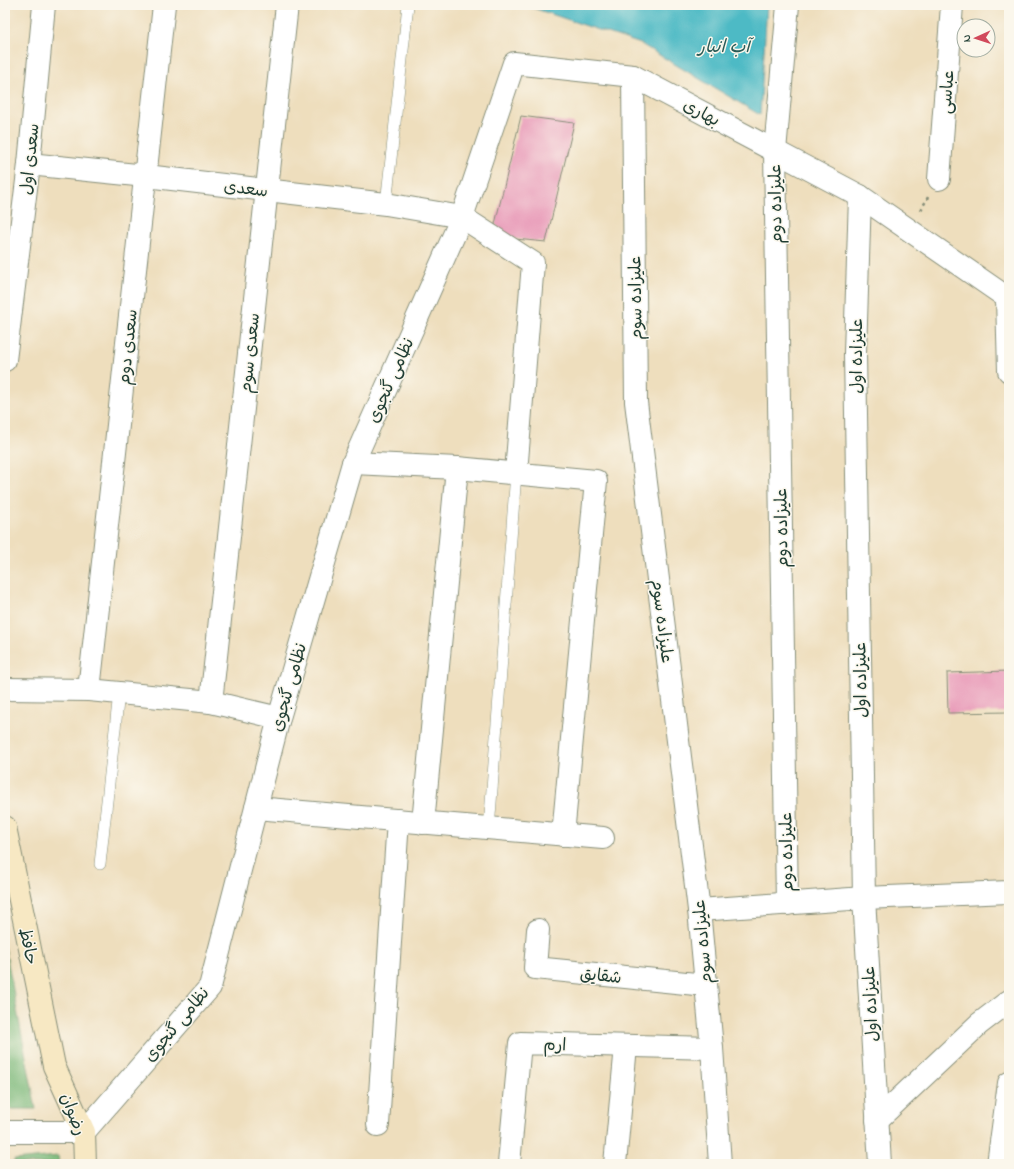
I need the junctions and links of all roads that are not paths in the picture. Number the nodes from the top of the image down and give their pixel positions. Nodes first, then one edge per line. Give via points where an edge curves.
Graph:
1 (44, 5) edge
2 (164, 5) edge
3 (288, 5) edge
4 (408, 5) edge
5 (788, 5) edge
6 (952, 5) edge
7 (633, 76) junction
8 (774, 151) junction
9 (29, 164) junction
10 (146, 176) junction
11 (939, 179) road end
12 (267, 191) junction
13 (860, 196) junction
14 (386, 204) junction
15 (462, 217) junction
16 (1008, 298) edge
17 (5, 360) edge
18 (1009, 371) edge
19 (353, 463) junction
20 (457, 468) junction
21 (516, 473) junction
22 (5, 689) edge
23 (89, 690) junction
24 (119, 693) junction
25 (211, 702) junction
26 (279, 718) junction
27 (256, 808) junction
28 (398, 820) junction
29 (423, 823) junction
30 (5, 827) edge
31 (489, 829) junction
32 (563, 835) junction
33 (603, 838) dead end
34 (100, 864) dead end
35 (1009, 892) edge
36 (864, 898) junction
37 (787, 904) junction
38 (699, 910) junction
39 (538, 930) dead end
40 (706, 985) junction
41 (1009, 1001) edge
42 (626, 1046) junction
43 (712, 1048) junction
44 (54, 1066) joint
45 (1009, 1083) edge
46 (877, 1120) junction
47 (378, 1125) dead end
48 (5, 1132) edge
49 (84, 1132) junction
50 (85, 1164) edge
51 (509, 1164) edge
52 (615, 1164) edge
53 (720, 1164) edge
54 (880, 1164) edge
55 (998, 1164) edge

1 - 9 street, سعدی اول
2 - 10 street, سعدی دوم
3 - 12 street, سعدی سوم
4 - 14 lane
5 - 8 street, علیزاده دوم
6 - 11 street, عباسی
7 - 8 street, بهاری
7 - 15 street, بهاری via 514,63
7 - 38 street, علیزاده سوم via 636,402
8 - 13 street, بهاری
8 - 37 street, علیزاده دوم
9 - 10 street, سعدی
9 - 17 street, سعدی اول
10 - 12 street, سعدی
10 - 23 street, سعدی دوم
12 - 14 street, سعدی
12 - 25 street, سعدی سوم
13 - 16 street, بهاری
13 - 36 street, علیزاده اول via 855,354
14 - 15 street, سعدی
15 - 19 street, نظامی گنجوی
15 - 21 street via 533,263
16 - 18 street
19 - 20 street
19 - 26 street, نظامی گنجوی
20 - 21 street
20 - 29 street
21 - 31 lane
21 - 32 street via 596,481
22 - 23 street
23 - 24 street
24 - 25 street
24 - 34 lane
25 - 26 street
26 - 27 street, نظامی گنجوی
27 - 28 street
27 - 49 street, نظامی گنجوی via 210,987
28 - 29 street
28 - 47 street
29 - 31 street
30 - 44 main road, حافظ
31 - 32 street
32 - 33 street
35 - 36 street
36 - 37 street
36 - 46 street, علیزاده اول
37 - 38 street
38 - 40 street, علیزاده سوم
39 - 40 street, شقایق via 535,968
40 - 43 street, علیزاده سوم
41 - 46 street via 978,1024
42 - 43 street, ارم
42 - 51 street, ارم via 520,1042
42 - 52 street
43 - 53 street, علیزاده سوم
44 - 49 main road, رضوان
45 - 55 street
46 - 54 street, علیزاده اول
48 - 49 street
49 - 50 main road, رضوان

